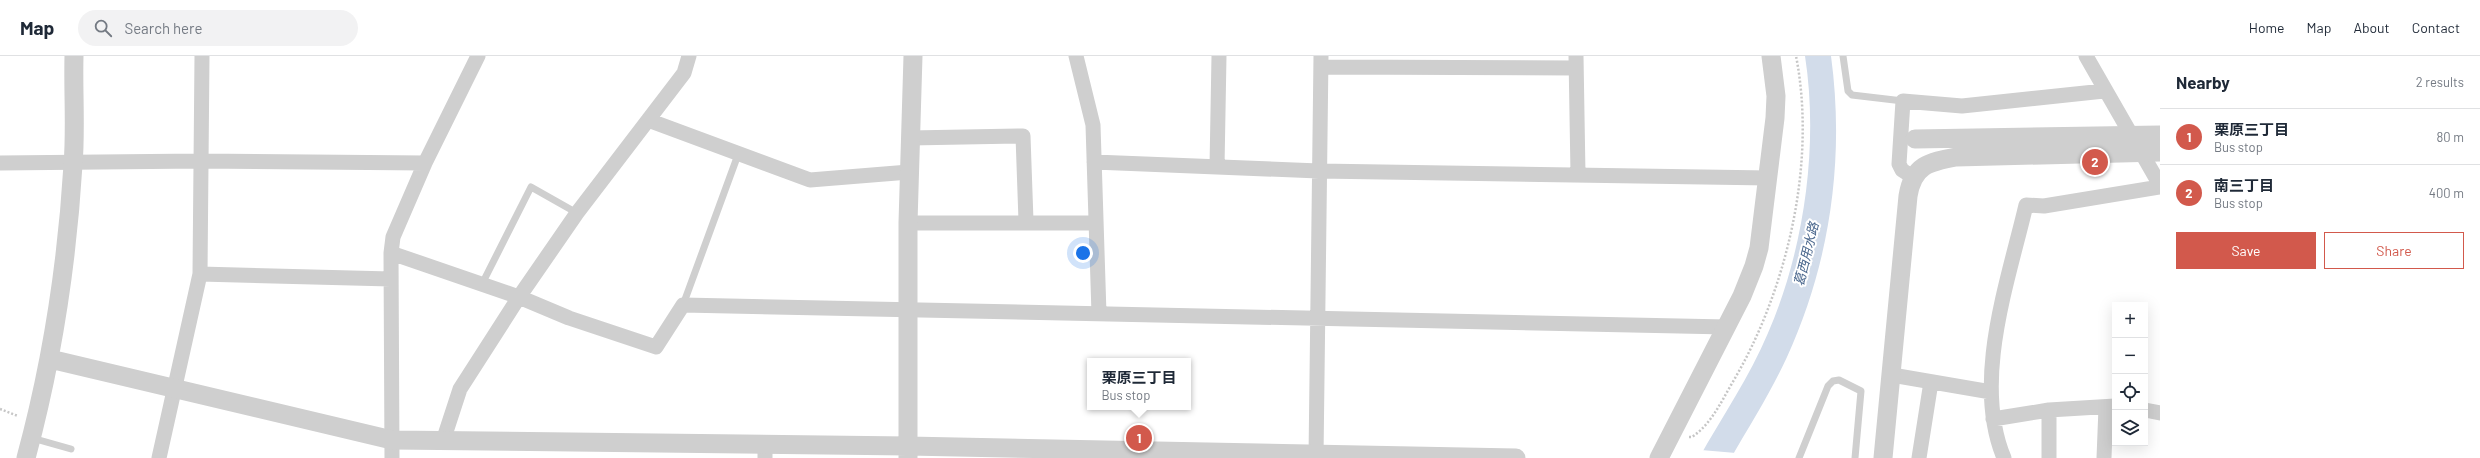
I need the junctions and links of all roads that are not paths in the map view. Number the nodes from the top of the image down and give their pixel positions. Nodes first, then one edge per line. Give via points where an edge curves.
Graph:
1 (74, 56) edge
2 (202, 56) edge
3 (478, 56) edge
4 (689, 56) edge
5 (913, 56) edge
6 (1076, 56) edge
7 (1219, 56) edge
8 (1770, 56) edge
9 (1843, 56) edge
10 (2086, 56) edge
11 (1321, 61) edge
12 (1576, 62) edge
13 (2104, 91) junction
14 (1903, 101) junction
15 (648, 120) junction
16 (2131, 135) junction
17 (2160, 135) edge
18 (910, 138) junction
19 (1915, 139) dead end
20 (739, 152) junction
21 (2151, 152) edge
22 (200, 161) junction
23 (1094, 162) junction
24 (0, 163) edge
25 (425, 163) junction
26 (74, 164) junction
27 (1217, 167) junction
28 (1319, 171) junction
29 (909, 172) junction
30 (1578, 174) junction
31 (1913, 177) junction
32 (1769, 178) junction
33 (2160, 186) edge
34 (577, 213) junction
35 (1026, 221) junction
36 (908, 223) junction
37 (1096, 223) junction
38 (391, 253) junction
39 (200, 274) junction
40 (391, 279) junction
41 (482, 284) junction
42 (519, 297) junction
43 (683, 305) junction
44 (908, 310) junction
45 (1099, 314) junction
46 (1317, 318) junction
47 (1727, 327) junction
48 (50, 359) junction
49 (1892, 375) junction
50 (1931, 382) junction
51 (175, 390) junction
52 (1991, 392) junction
53 (2111, 406) edge
54 (2049, 410) junction
55 (2148, 411) edge
56 (2160, 413) edge
57 (1993, 419) junction
58 (32, 438) junction
59 (443, 441) junction
60 (71, 448) dead end
61 (392, 449) edge
62 (765, 451) edge
63 (908, 452) edge
64 (1047, 453) edge
65 (1316, 457) edge
66 (26, 458) edge
67 (159, 458) edge
68 (1516, 458) edge
69 (1659, 458) edge
70 (1799, 458) edge
71 (1855, 458) edge
72 (1884, 458) edge
73 (1919, 458) edge
74 (2004, 458) edge
75 (2049, 458) edge
76 (2104, 458) edge

1 - 26 street
2 - 22 street
3 - 25 street
4 - 15 street via 684,73
5 - 18 street
6 - 23 street via 1093,125
7 - 27 street
8 - 32 street via 1776,96
9 - 14 lane via 1848,91 1852,95
10 - 13 street
11 - 12 street
11 - 28 street
12 - 30 street
13 - 14 street via 1962,106
13 - 16 street
14 - 31 street via 1899,164 1902,170
15 - 20 street
15 - 34 street
16 - 17 street
16 - 19 street
16 - 21 street
18 - 29 street
18 - 35 street via 1023,136
20 - 29 street via 810,180
20 - 43 lane
21 - 31 street via 1956,157 1933,161
21 - 33 street
22 - 25 street
22 - 26 street
22 - 39 street
23 - 27 street
23 - 37 street
24 - 26 street
25 - 38 street via 393,237
26 - 48 street via 67,238
27 - 28 street
28 - 30 street
28 - 46 street
29 - 36 street
30 - 32 street
31 - 49 street via 1908,196
32 - 47 street via 1754,266
33 - 52 street via 2044,206 2026,205 1996,335
34 - 41 lane via 531,187
34 - 42 street
35 - 36 street
35 - 37 street
36 - 44 street
37 - 45 street
38 - 40 street
38 - 41 street
39 - 40 street
39 - 51 street
40 - 61 street
41 - 42 street
42 - 43 street via 569,318 656,347
42 - 59 street via 460,389
43 - 44 street
44 - 45 street
44 - 63 street
45 - 46 street
46 - 47 street
46 - 65 street
47 - 69 street
48 - 51 street
48 - 58 street
49 - 50 street
49 - 72 street
50 - 52 street
50 - 73 street
51 - 61 street
51 - 67 street
52 - 57 street
53 - 54 street
53 - 76 street
54 - 57 street
54 - 75 street
55 - 56 street
57 - 74 street
58 - 60 lane
58 - 66 street
59 - 61 street
59 - 62 street
62 - 63 street
63 - 64 street
64 - 65 street
65 - 68 street
70 - 71 lane via 1828,386 1839,380 1861,391

